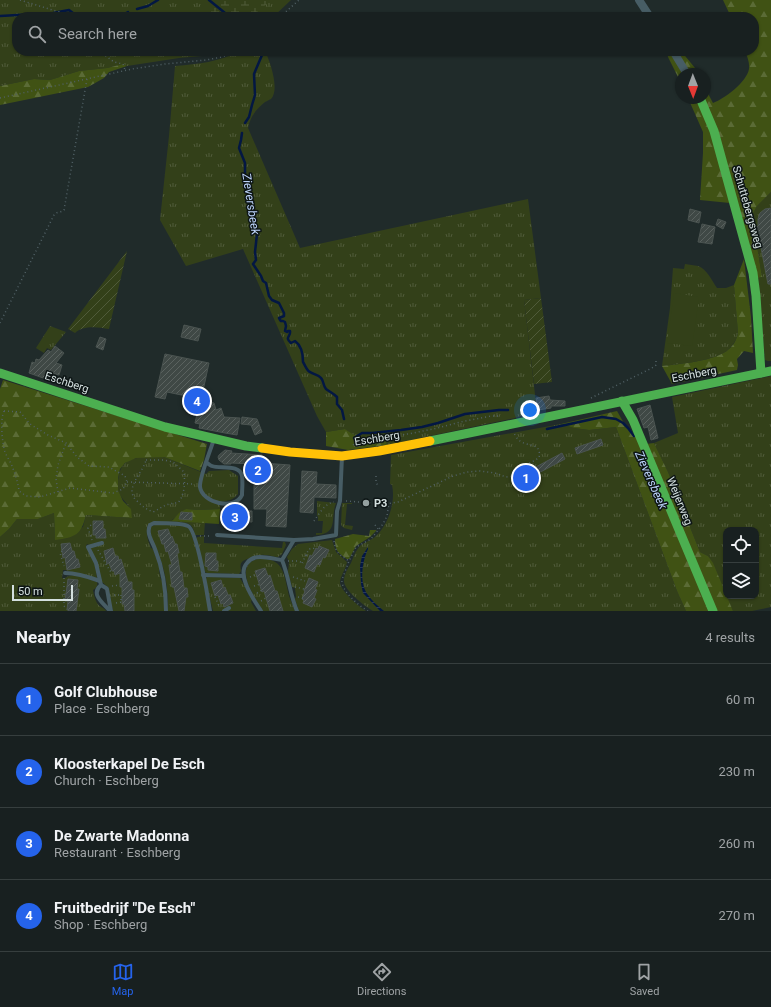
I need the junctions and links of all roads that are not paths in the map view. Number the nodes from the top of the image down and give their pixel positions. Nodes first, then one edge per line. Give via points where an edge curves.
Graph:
1 (638, 0) edge
2 (646, 12) edge
3 (676, 56) edge
4 (683, 68) edge
5 (702, 104) edge
6 (771, 371) edge
7 (0, 373) edge
8 (761, 373) junction
9 (622, 401) junction
10 (214, 439) junction
11 (342, 456) junction
12 (206, 462) junction
13 (217, 535) road end
14 (294, 540) junction
15 (102, 543) dead end
16 (282, 561) junction
17 (65, 573) road end
18 (203, 575) junction
19 (243, 576) junction
20 (101, 583) junction
21 (229, 608) dead end
22 (223, 610) edge
23 (110, 611) edge
24 (166, 611) edge
25 (210, 611) edge
26 (261, 611) edge
27 (297, 611) edge
28 (714, 611) edge

1 - 2 street
3 - 4 street
5 - 8 street, Schuttebergsweg via 716,138 753,273
6 - 8 street, Eschberg
7 - 10 street, Eschberg via 165,427
8 - 9 street, Eschberg
9 - 11 street, Eschberg via 379,451
9 - 28 street, Weijerweg via 640,435
10 - 11 street, Eschberg via 290,452
10 - 12 lane
11 - 14 lane via 336,535
12 - 12 lane via 200,485 201,492 220,503 230,503 240,498 242,474 234,468 211,466
13 - 14 lane
14 - 16 lane
15 - 20 lane via 88,547 96,563
16 - 19 lane via 255,558 245,564
16 - 27 lane
17 - 20 lane via 78,574
18 - 19 lane
18 - 24 lane via 194,537 187,525 151,524 148,528 149,534 166,589
18 - 25 lane
19 - 26 lane
20 - 23 lane via 107,589
20 - 23 lane via 97,590 98,596
21 - 22 lane

